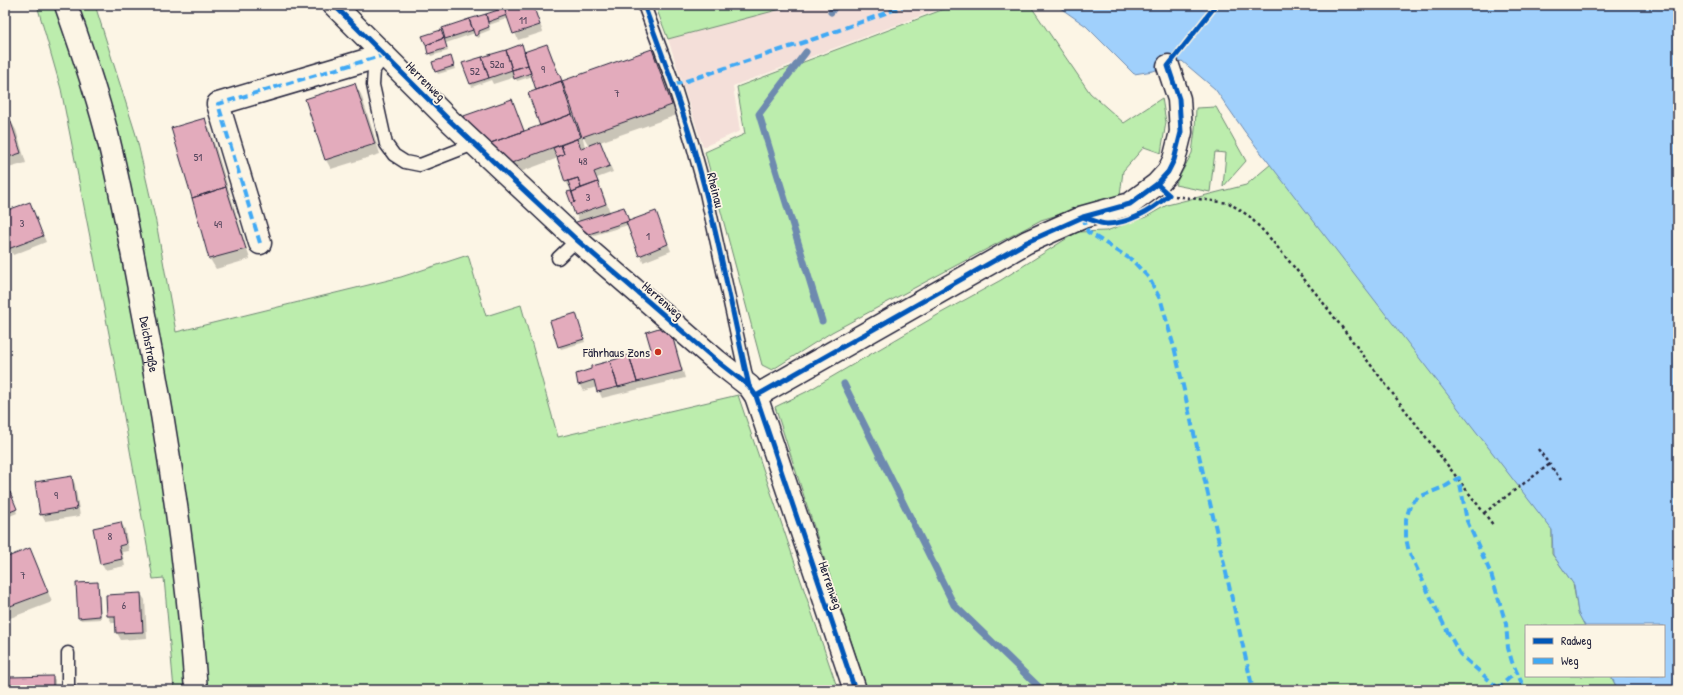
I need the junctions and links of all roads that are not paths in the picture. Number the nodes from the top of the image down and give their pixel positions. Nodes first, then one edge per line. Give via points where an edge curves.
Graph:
1 (66, 5) edge
2 (334, 5) edge
3 (644, 5) edge
4 (384, 55) junction
5 (1168, 66) dead end
6 (474, 144) junction
7 (577, 240) junction
8 (260, 243) dead end
9 (558, 258) dead end
10 (752, 391) junction
11 (68, 653) dead end
12 (68, 690) edge
13 (196, 690) edge
14 (854, 690) edge

1 - 13 street, Deichstraße via 90,74 109,141 156,375 178,515
2 - 4 street, Herrenweg
3 - 10 lane, Rheinau via 674,85 693,146
4 - 6 street, Herrenweg
4 - 6 lane via 374,70 373,85 386,144 394,155 405,162 420,165
4 - 8 street via 218,104
5 - 10 street via 1179,99 1181,132 1164,190 1130,204 1083,217 1027,242
6 - 7 street, Herrenweg
7 - 9 lane
7 - 10 street, Herrenweg
10 - 14 street, Herrenweg
11 - 12 lane

